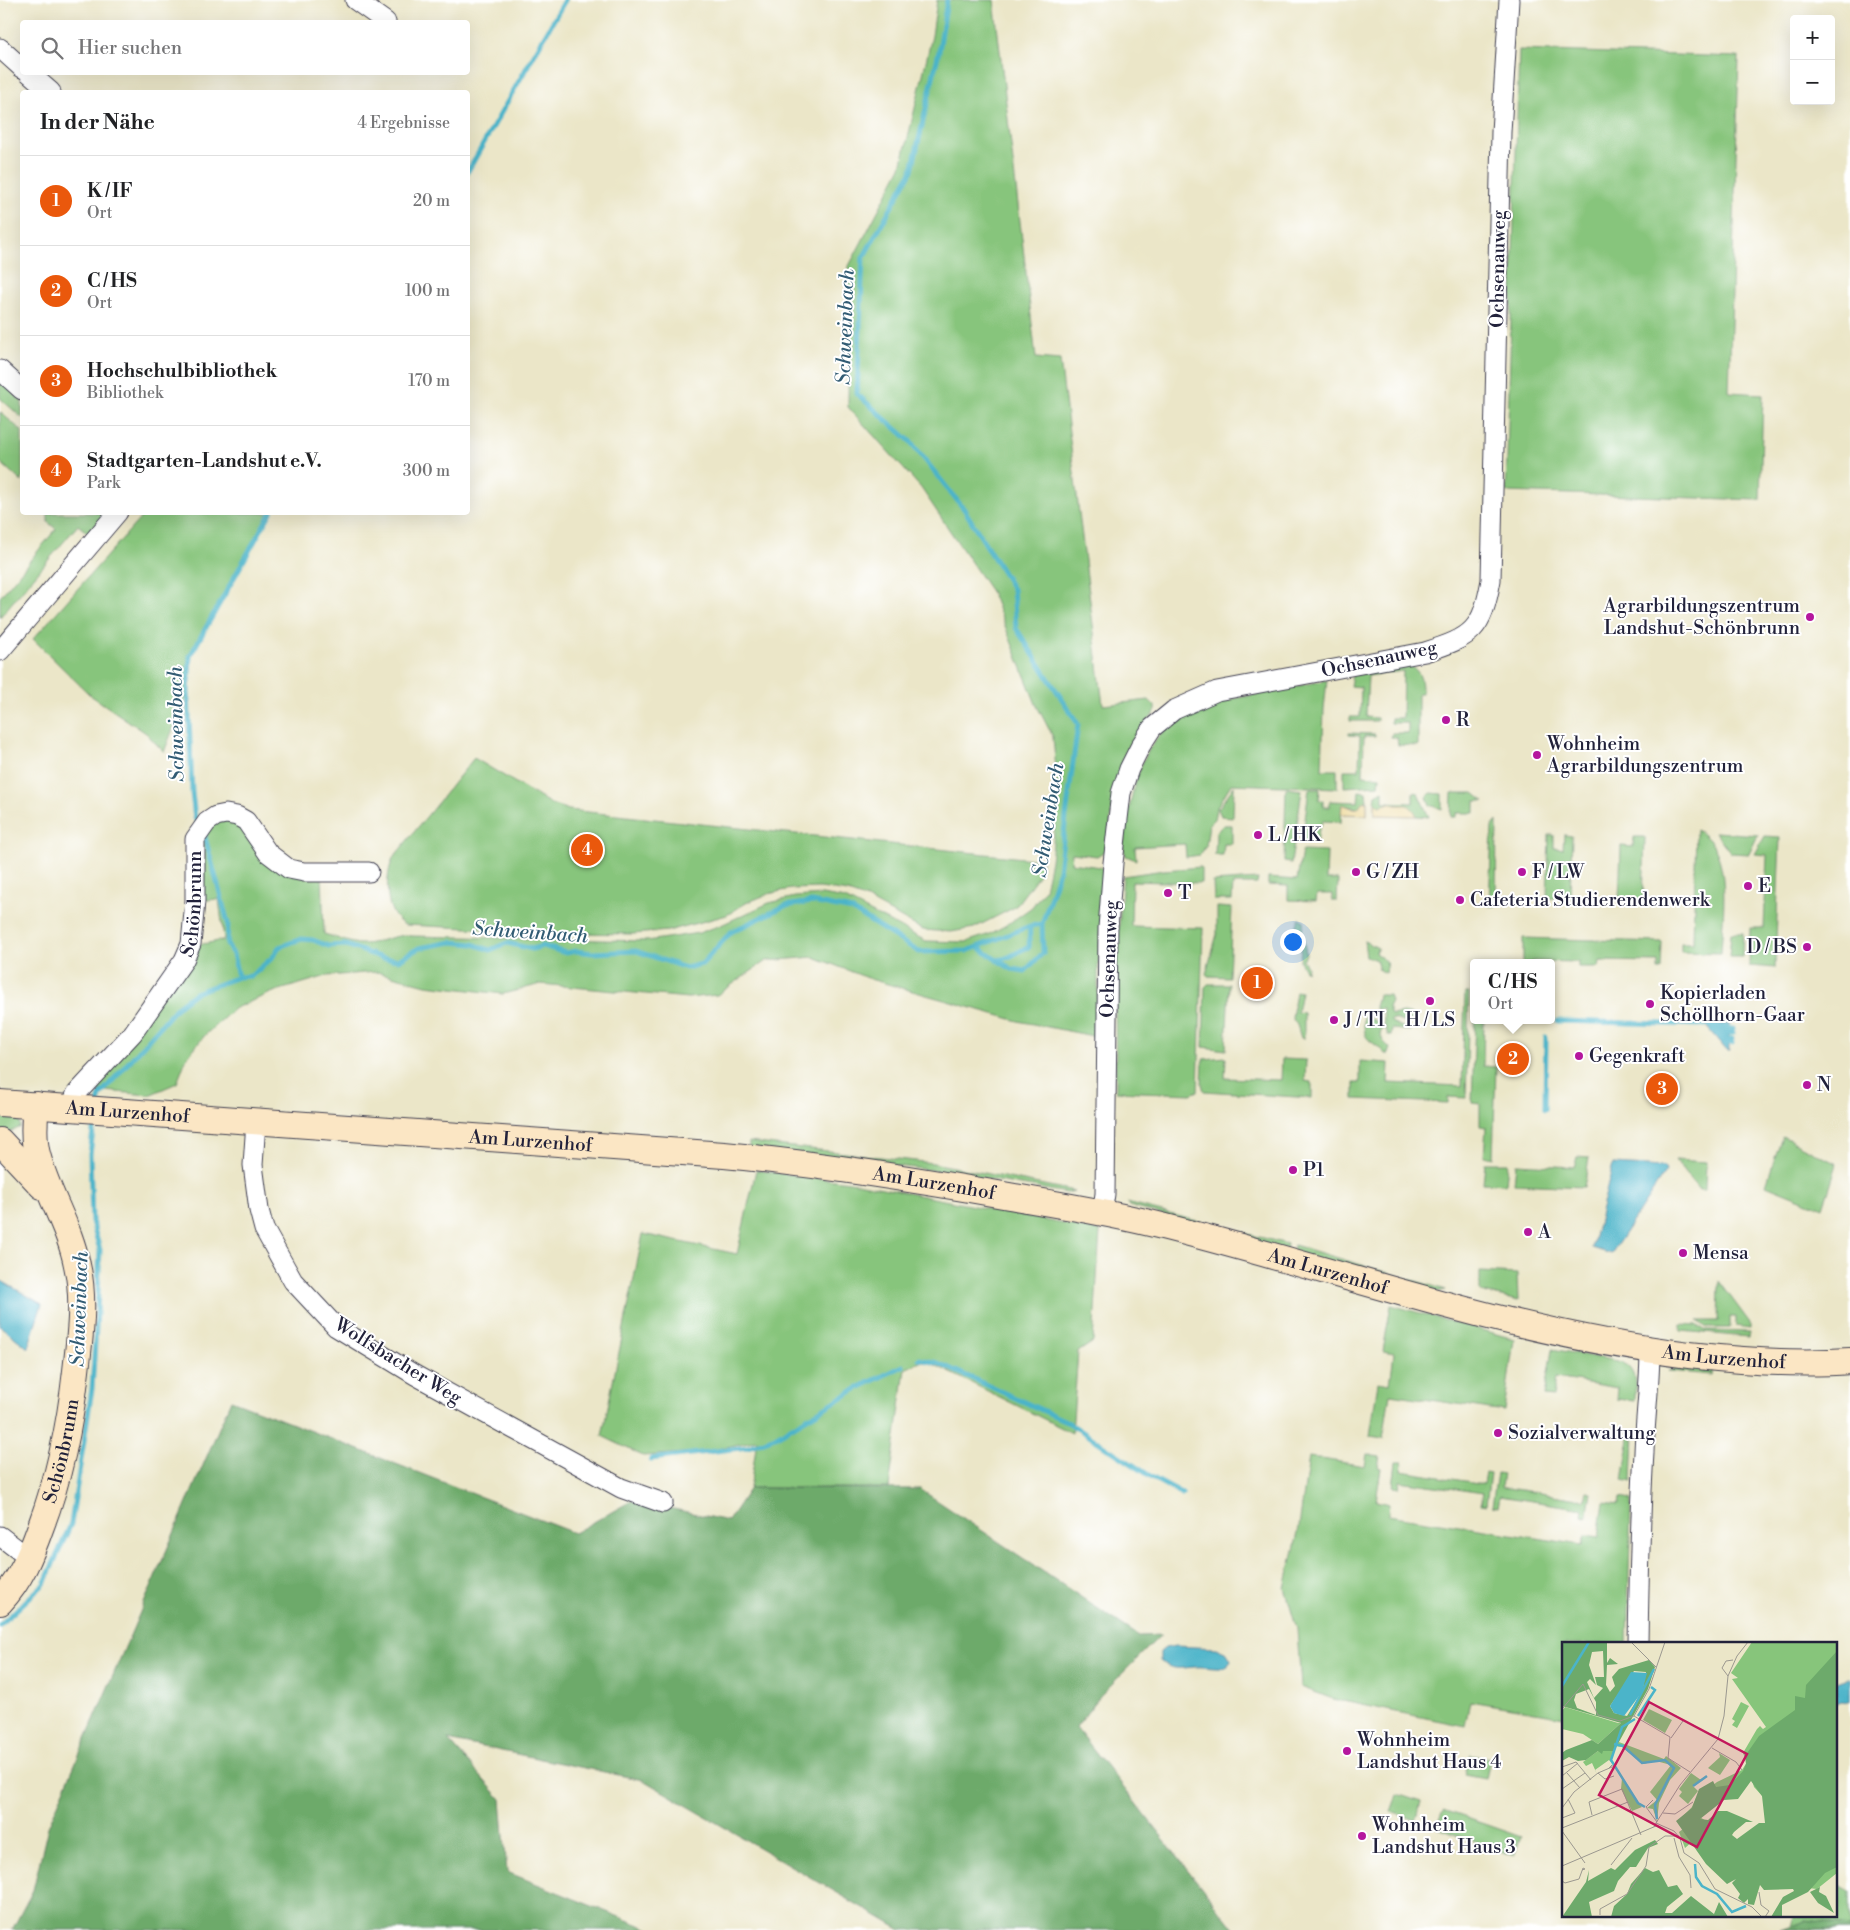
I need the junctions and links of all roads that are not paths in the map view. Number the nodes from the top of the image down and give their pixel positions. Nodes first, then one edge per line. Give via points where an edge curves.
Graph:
1 (355, 0) edge
2 (1510, 0) edge
3 (383, 20) edge
4 (0, 48) edge
5 (20, 66) edge
6 (31, 75) edge
7 (49, 90) edge
8 (0, 370) edge
9 (20, 388) edge
10 (115, 515) edge
11 (0, 650) edge
12 (369, 872) dead end
13 (0, 1103) edge
14 (36, 1105) junction
15 (79, 1109) junction
16 (256, 1122) junction
17 (0, 1141) edge
18 (51, 1196) junction
19 (1102, 1213) junction
20 (1650, 1350) junction
21 (1850, 1361) edge
22 (663, 1503) dead end
23 (0, 1536) edge
24 (30, 1559) junction
25 (0, 1602) edge
26 (1638, 1642) edge

1 - 3 street
2 - 19 street, Ochsenauweg via 1501,132 1491,580 1487,603 1477,626 1449,644 1425,652 1217,690 1174,710 1152,728 1144,740 1129,768 1121,793 1112,863
4 - 5 street
6 - 7 street
8 - 9 street
10 - 11 street
12 - 15 street, Schönbrunn via 289,869 268,853 246,821 237,816 221,815 207,822 195,839 195,902 191,944 184,960 133,1033 76,1094
13 - 14 street, Am Lurzenhof
14 - 15 street, Am Lurzenhof
14 - 18 street, Schönbrunn via 34,1132 37,1157
15 - 16 street, Am Lurzenhof
16 - 19 street, Am Lurzenhof via 816,1164
16 - 22 street, Wolfsbacher Weg via 253,1165 264,1229 292,1281 336,1327 414,1375 613,1483
17 - 18 street, Schönbrunn
18 - 24 street, Schönbrunn via 77,1265 81,1292 79,1346 73,1408 60,1470
19 - 20 street, Am Lurzenhof via 1160,1225 1473,1313
20 - 21 street, Am Lurzenhof via 1765,1362
20 - 26 street via 1640,1529
23 - 24 street
24 - 25 street, Schönbrunn

